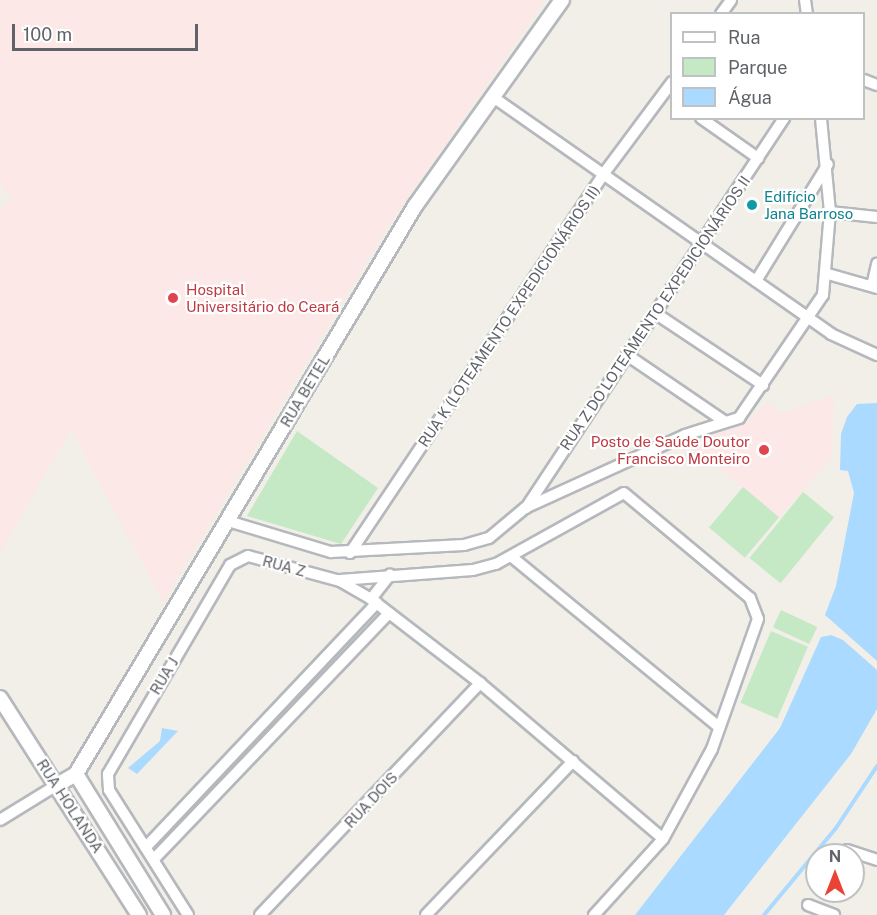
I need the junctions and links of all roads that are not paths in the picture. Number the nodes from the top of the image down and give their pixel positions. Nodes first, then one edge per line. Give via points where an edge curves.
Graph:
1 (562, 0) edge
2 (668, 95) edge
3 (493, 97) junction
4 (704, 120) edge
5 (783, 120) edge
6 (821, 120) edge
7 (758, 158) junction
8 (828, 164) junction
9 (603, 176) junction
10 (830, 212) junction
11 (877, 217) edge
12 (701, 243) junction
13 (877, 264) edge
14 (828, 274) junction
15 (756, 281) junction
16 (875, 287) edge
17 (655, 313) junction
18 (810, 317) junction
19 (877, 355) edge
20 (627, 356) junction
21 (764, 385) junction
22 (724, 421) junction
23 (525, 508) junction
24 (228, 521) junction
25 (350, 553) junction
26 (512, 557) junction
27 (230, 565) joint
28 (390, 575) junction
29 (340, 580) junction
30 (374, 601) junction
31 (390, 613) junction
32 (480, 683) junction
33 (0, 698) edge
34 (718, 726) junction
35 (573, 761) junction
36 (76, 774) junction
37 (57, 785) junction
38 (0, 820) edge
39 (663, 838) junction
40 (146, 847) junction
41 (154, 859) junction
42 (808, 905) dead end
43 (139, 915) edge
44 (163, 915) edge
45 (188, 915) edge
46 (260, 915) edge
47 (426, 915) edge
48 (594, 915) edge
49 (834, 915) edge

1 - 3 street, RUA BETEL
2 - 9 street, RUA K (LOTEAMENTO EXPEDICIONÁRIOS II)
3 - 9 street
3 - 24 street, RUA BETEL via 415,206
4 - 7 street
5 - 7 street, RUA Z DO LOTEAMENTO EXPEDICIONÁRIOS II
6 - 8 street
7 - 12 street, RUA Z DO LOTEAMENTO EXPEDICIONÁRIOS II
8 - 10 street
8 - 15 street
9 - 12 street
9 - 25 street, RUA K (LOTEAMENTO EXPEDICIONÁRIOS II)
10 - 11 street
10 - 14 street
12 - 15 street
12 - 17 street, RUA Z DO LOTEAMENTO EXPEDICIONÁRIOS II
13 - 16 street
14 - 16 street
14 - 18 street via 822,301
15 - 18 street
17 - 20 street, RUA Z DO LOTEAMENTO EXPEDICIONÁRIOS II
17 - 21 street
18 - 19 street via 843,342
18 - 21 street
20 - 22 street
20 - 23 street, RUA Z DO LOTEAMENTO EXPEDICIONÁRIOS II
21 - 22 street via 746,414
22 - 23 street
23 - 25 street via 502,529 474,543
24 - 25 street via 332,552
24 - 36 street, RUA BETEL
26 - 28 street via 473,570
26 - 34 street
26 - 34 street via 616,495 624,493 645,507 735,584 755,607 758,619
27 - 29 street, RUA Z via 248,556
27 - 40 street, RUA J via 110,765 109,790
28 - 29 street
28 - 30 street
29 - 30 street
30 - 31 street
30 - 40 street
31 - 32 street
31 - 41 street
32 - 35 street
32 - 46 street, RUA DOIS
33 - 37 street, RUA HOLANDA
34 - 39 street via 712,749
35 - 39 street
35 - 47 street
36 - 37 street, RUA BETEL
36 - 44 street, RUA HOLANDA
37 - 38 street
37 - 43 street, RUA HOLANDA
39 - 48 street
40 - 41 street
41 - 45 street
42 - 49 street

